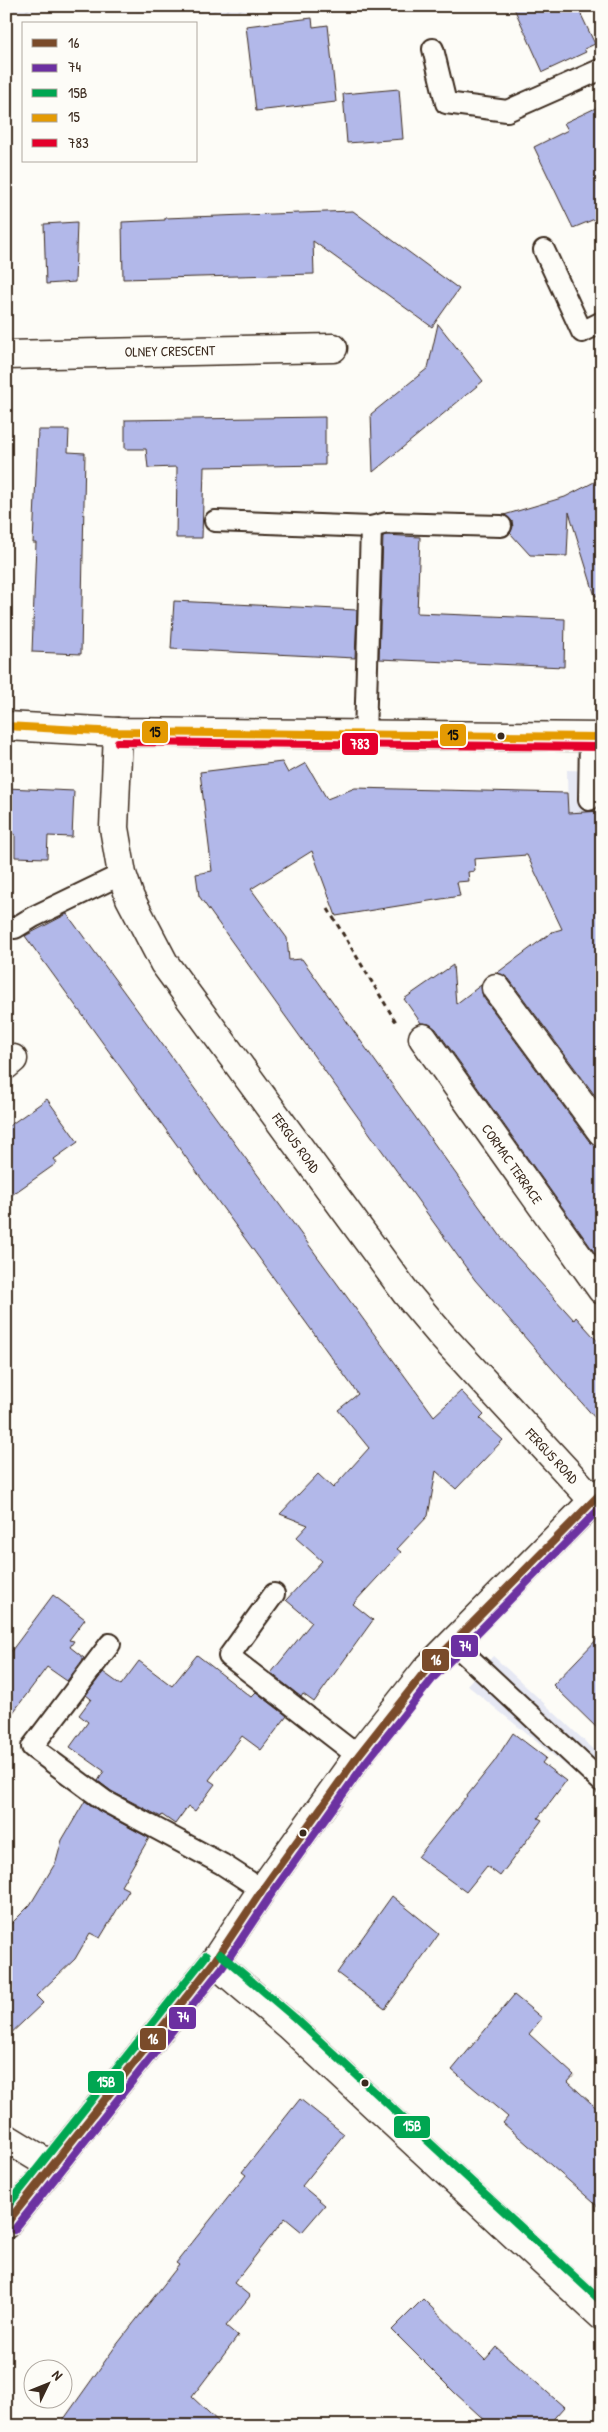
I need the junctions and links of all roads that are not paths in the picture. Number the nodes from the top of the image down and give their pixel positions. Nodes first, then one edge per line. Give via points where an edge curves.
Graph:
1 (433, 49) dead end
2 (602, 69) edge
3 (544, 250) dead end
4 (602, 322) edge
5 (334, 348) dead end
6 (6, 355) edge
7 (215, 521) dead end
8 (501, 526) dead end
9 (371, 527) junction
10 (6, 726) edge
11 (118, 732) junction
12 (365, 736) junction
13 (596, 737) edge
14 (589, 800) dead end
15 (122, 874) junction
16 (15, 928) dead end
17 (496, 988) dead end
18 (423, 1038) road end
19 (602, 1132) edge
20 (602, 1290) edge
21 (597, 1496) edge
22 (274, 1594) dead end
23 (452, 1642) junction
24 (110, 1644) dead end
25 (358, 1756) junction
26 (602, 1782) edge
27 (262, 1890) junction
28 (214, 1962) junction
29 (6, 2138) edge
30 (52, 2166) junction
31 (6, 2224) edge
32 (602, 2316) edge

1 - 2 lane via 446,103 484,110 507,111
3 - 4 lane via 582,332
5 - 6 street, OLNEY CRESCENT
7 - 9 lane
8 - 9 lane via 387,523
9 - 12 lane
10 - 11 street
11 - 12 street
11 - 15 street, FERGUS ROAD via 114,828
12 - 13 street
13 - 14 lane
15 - 16 lane
15 - 21 street, FERGUS ROAD via 130,898 164,963 406,1293 443,1337
17 - 19 street
18 - 20 street, CORMAC TERRACE
21 - 23 street
22 - 25 lane via 228,1656
23 - 25 street
23 - 26 lane
24 - 27 lane via 32,1747 106,1801 222,1864
25 - 27 street
27 - 28 street
28 - 30 street
28 - 32 street via 288,2025
29 - 30 street
30 - 31 street

